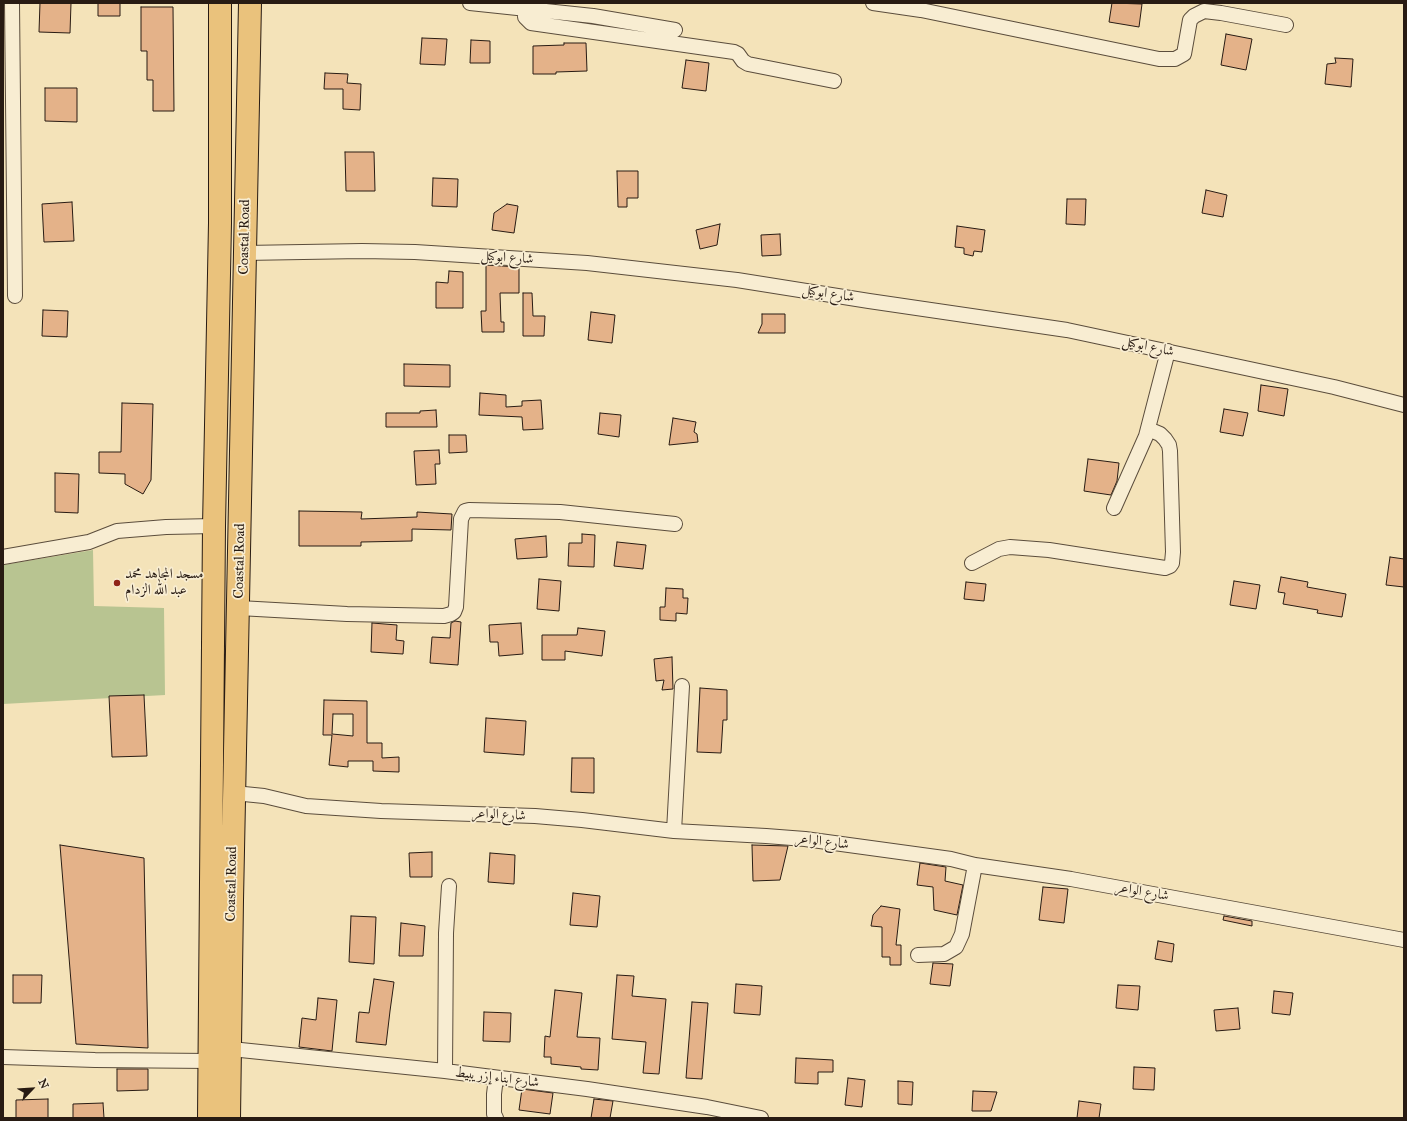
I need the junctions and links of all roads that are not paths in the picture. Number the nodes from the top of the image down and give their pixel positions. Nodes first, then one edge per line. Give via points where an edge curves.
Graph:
1 (12, 3) edge
2 (220, 3) edge
3 (250, 3) edge
4 (470, 3) edge
5 (873, 3) edge
6 (525, 8) junction
7 (1286, 24) dead end
8 (675, 30) dead end
9 (834, 81) dead end
10 (244, 252) junction
11 (14, 296) dead end
12 (1168, 351) junction
13 (1404, 405) edge
14 (1148, 429) junction
15 (1114, 508) dead end
16 (675, 524) dead end
17 (214, 526) junction
18 (3, 558) edge
19 (972, 563) dead end
20 (239, 608) junction
21 (682, 686) dead end
22 (234, 793) junction
23 (674, 831) junction
24 (975, 865) junction
25 (449, 886) dead end
26 (1404, 940) edge
27 (918, 955) dead end
28 (230, 1049) junction
29 (3, 1057) edge
30 (210, 1061) junction
31 (445, 1071) junction
32 (496, 1078) junction
33 (209, 1118) edge
34 (229, 1118) edge
35 (496, 1118) edge
36 (761, 1118) edge

1 - 11 street
2 - 17 highway, Coastal Road via 220,223
3 - 10 highway, Coastal Road
4 - 6 street
5 - 7 street via 921,10 1159,60 1175,59 1184,54 1190,20 1204,11
6 - 8 street
6 - 9 street via 525,17 531,23 734,52 748,64
10 - 12 street, شارع ابوكيل via 389,251 587,263 737,280 1068,330
10 - 20 highway, Coastal Road
12 - 13 street, شارع ابوكيل
12 - 14 street
14 - 15 street
14 - 19 street via 1160,434 1169,444 1174,552 1170,566 1165,568 1049,550 1010,547 999,549
16 - 20 street via 560,512 469,510 465,511 461,519 456,608 452,614 347,614
17 - 18 street via 117,531 90,542
17 - 30 highway, Coastal Road
20 - 22 highway, Coastal Road
21 - 23 street
22 - 23 street, شارع الواعر via 264,796 306,806 535,816
22 - 28 highway, Coastal Road
23 - 24 street, شارع الواعر via 805,839 951,859
24 - 26 street, شارع الواعر via 1071,879
24 - 27 street via 962,934 956,947 944,954
25 - 31 street
28 - 31 street, شارع ابناء إزريبيط
28 - 34 highway, Coastal Road
29 - 30 street
30 - 33 highway, Coastal Road
31 - 32 street, شارع ابناء إزريبيط
32 - 35 street
32 - 36 street, شارع ابناء إزريبيط via 707,1107

